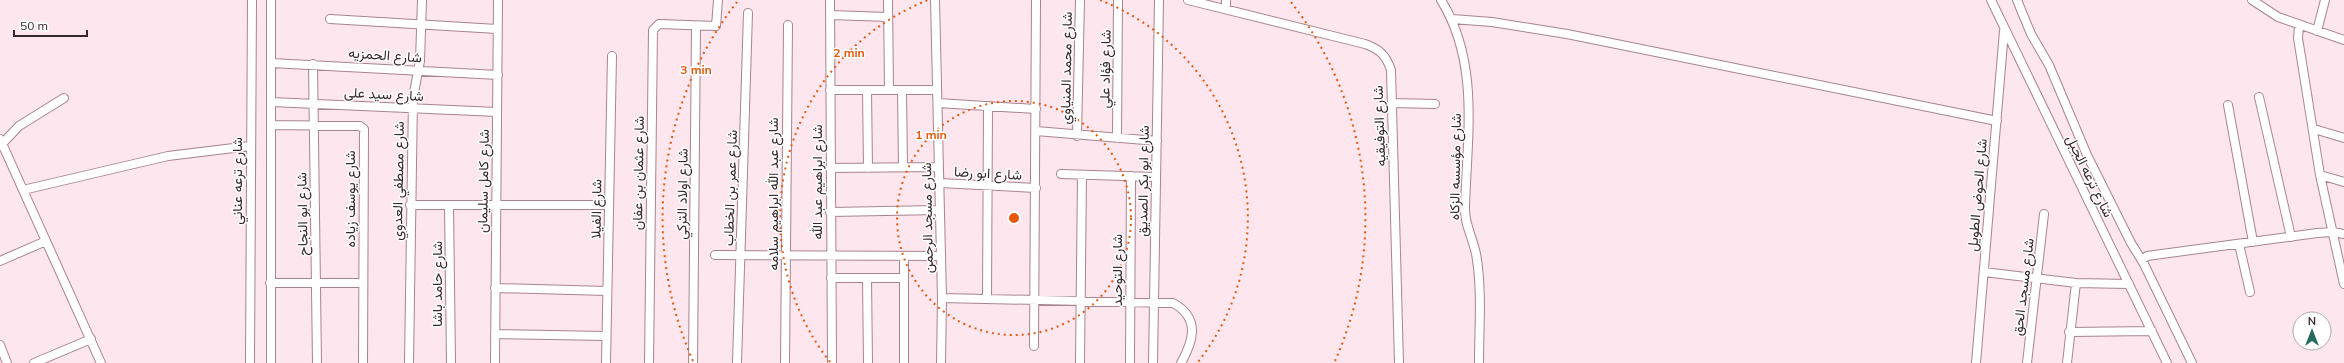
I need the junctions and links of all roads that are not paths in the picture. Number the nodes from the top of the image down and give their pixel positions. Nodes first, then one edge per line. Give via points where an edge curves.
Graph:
1 (252, 0) edge
2 (271, 0) edge
3 (422, 0) edge
4 (498, 0) edge
5 (718, 0) edge
6 (830, 0) edge
7 (888, 0) edge
8 (934, 0) edge
9 (1036, 0) edge
10 (1080, 0) edge
11 (1118, 0) edge
12 (1159, 0) edge
13 (1188, 0) edge
14 (1226, 0) edge
15 (1440, 0) edge
16 (1990, 0) edge
17 (2017, 0) edge
18 (2252, 0) edge
19 (2325, 0) edge
20 (1226, 9) junction
21 (748, 13) dead end
22 (830, 15) junction
23 (888, 16) junction
24 (330, 19) dead end
25 (1452, 19) junction
26 (422, 24) junction
27 (788, 25) dead end
28 (696, 26) junction
29 (2299, 26) junction
30 (497, 28) junction
31 (2004, 30) junction
32 (2317, 31) junction
33 (2344, 40) edge
34 (612, 56) dead end
35 (271, 63) junction
36 (313, 64) junction
37 (418, 71) junction
38 (498, 74) junction
39 (830, 90) junction
40 (867, 90) junction
41 (889, 90) junction
42 (902, 90) junction
43 (937, 90) junction
44 (2259, 97) dead end
45 (64, 98) dead end
46 (271, 102) junction
47 (938, 103) junction
48 (1392, 103) junction
49 (313, 104) junction
50 (1435, 104) dead end
51 (2228, 105) dead end
52 (988, 106) junction
53 (413, 108) junction
54 (1036, 109) junction
55 (497, 112) junction
56 (1997, 121) junction
57 (271, 125) junction
58 (313, 126) junction
59 (2314, 129) junction
60 (1036, 131) junction
61 (1077, 136) junction
62 (1117, 138) junction
63 (2344, 138) edge
64 (1157, 141) junction
65 (1, 143) edge
66 (250, 146) junction
67 (903, 167) junction
68 (939, 167) junction
69 (830, 168) junction
70 (868, 168) junction
71 (1061, 174) dead end
72 (1082, 175) junction
73 (2320, 175) junction
74 (1131, 176) junction
75 (1156, 177) junction
76 (2344, 182) edge
77 (940, 183) junction
78 (987, 186) junction
79 (1036, 188) junction
80 (23, 190) junction
81 (410, 205) junction
82 (449, 205) junction
83 (495, 205) junction
84 (609, 205) junction
85 (940, 210) junction
86 (830, 212) junction
87 (2044, 214) dead end
88 (2333, 232) junction
89 (2344, 234) edge
90 (2291, 236) junction
91 (46, 241) junction
92 (2253, 242) junction
93 (2239, 244) junction
94 (715, 256) dead end
95 (741, 256) junction
96 (786, 256) junction
97 (830, 256) junction
98 (904, 256) junction
99 (941, 256) junction
100 (2142, 260) junction
101 (0, 261) edge
102 (1984, 272) junction
103 (831, 278) junction
104 (867, 278) junction
105 (904, 278) junction
106 (2037, 278) junction
107 (2343, 279) edge
108 (270, 283) junction
109 (316, 283) junction
110 (363, 283) junction
111 (2076, 283) junction
112 (2129, 284) junction
113 (495, 288) junction
114 (608, 291) junction
115 (2250, 292) dead end
116 (942, 298) junction
117 (987, 299) junction
118 (1035, 300) junction
119 (1080, 300) junction
120 (1130, 301) junction
121 (1154, 301) junction
122 (2152, 331) junction
123 (2069, 332) junction
124 (495, 334) junction
125 (606, 336) junction
126 (91, 339) junction
127 (0, 345) edge
128 (1034, 346) dead end
129 (7, 363) edge
130 (34, 363) edge
131 (101, 363) edge
132 (250, 363) edge
133 (271, 363) edge
134 (317, 363) edge
135 (363, 363) edge
136 (408, 363) edge
137 (450, 363) edge
138 (495, 363) edge
139 (606, 363) edge
140 (649, 363) edge
141 (693, 363) edge
142 (737, 363) edge
143 (785, 363) edge
144 (832, 363) edge
145 (868, 363) edge
146 (904, 363) edge
147 (941, 363) edge
148 (1080, 363) edge
149 (1130, 363) edge
150 (1153, 363) edge
151 (1181, 363) edge
152 (1399, 363) edge
153 (1480, 363) edge
154 (1976, 363) edge
155 (2027, 363) edge
156 (2066, 363) edge
157 (2167, 363) edge
158 (2192, 363) edge

1 - 66 street, شارع ترعه عناني
2 - 35 street
3 - 26 street, شارع مصطفي العدوي
4 - 30 street, شارع كامل سليمان
5 - 28 street, شارع عثمان بن عفان via 716,26
6 - 22 street, شارع ابراهيم عبد الله
7 - 23 street
8 - 43 street, شارع مسجد الرحمن
9 - 54 street
10 - 61 street, شارع محمد المنياوي
11 - 62 street, شارع فؤاد علي
12 - 64 street, شارع ابو بكر الصديق
13 - 20 street, شارع التوفيقيه
14 - 20 street
15 - 25 street, شارع مؤسسه الزكاه
16 - 31 street, شارع ترعه الجبل
17 - 100 street, شارع ترعه الجبل via 2031,34 2049,65 2087,155
18 - 29 street via 2267,12
19 - 32 street
20 - 48 street, شارع التوفيقيه via 1374,48 1388,61
21 - 95 street, شارع عمر بن الخطاب
22 - 23 street
22 - 39 street, شارع ابراهيم عبد الله
23 - 41 street
24 - 26 street
25 - 56 street via 1492,22 1567,34
25 - 153 street, شارع مؤسسه الزكاه via 1467,66 1468,151 1465,220 1478,260
26 - 30 street
26 - 37 street, شارع مصطفي العدوي
27 - 96 street, شارع عبد الله ابراهيم سلامه
28 - 140 street, شارع عثمان بن عفان via 659,24 653,30
28 - 141 street, شارع اولاد التركي
29 - 32 street
29 - 59 street via 2298,38
30 - 38 street, شارع كامل سليمان
31 - 56 street, شارع الحوض الطويل
31 - 112 street, شارع ترعه الجبل
32 - 33 street
34 - 84 street, شارع الفيلا
35 - 36 street, شارع الحمزيه
35 - 46 street
36 - 37 street, شارع الحمزيه
36 - 49 street, شارع ابو النجاح
37 - 38 street, شارع الحمزيه
37 - 53 street, شارع مصطفي العدوي
38 - 55 street, شارع كامل سليمان
39 - 40 street
39 - 69 street, شارع ابراهيم عبد الله
40 - 41 street
40 - 70 street
41 - 42 street
42 - 43 street
42 - 67 street
43 - 47 street, شارع مسجد الرحمن
44 - 90 street
45 - 65 street via 19,126
46 - 49 street, شارع سيد على
46 - 57 street
47 - 52 street
47 - 68 street, شارع مسجد الرحمن
48 - 50 street
48 - 152 street, شارع التوفيقيه
49 - 53 street, شارع سيد على
49 - 58 street, شارع ابو النجاح
51 - 92 street
52 - 54 street
52 - 78 street
53 - 55 street, شارع سيد على
53 - 81 street, شارع مصطفي العدوي
54 - 60 street
55 - 83 street, شارع كامل سليمان
56 - 102 street, شارع الحوض الطويل
57 - 58 street, شارع يوسف زياده
57 - 108 street
58 - 109 street, شارع ابو النجاح
58 - 110 street, شارع يوسف زياده via 360,126 364,129
59 - 63 street
59 - 73 street
60 - 61 street
60 - 79 street
61 - 62 street
62 - 64 street
64 - 75 street, شارع ابو بكر الصديق
65 - 80 street
66 - 80 street via 168,156
66 - 132 street, شارع ترعه عناني
67 - 68 street
67 - 70 street
68 - 77 street, شارع مسجد الرحمن
69 - 70 street
69 - 86 street, شارع ابراهيم عبد الله
71 - 72 street
72 - 74 street
72 - 119 street
73 - 76 street
73 - 88 street
74 - 75 street
74 - 120 street, شارع التوحيد
75 - 121 street, شارع ابو بكر الصديق
77 - 78 street, شارع ابو رضا
77 - 85 street, شارع مسجد الرحمن
78 - 79 street, شارع ابو رضا
78 - 117 street
79 - 118 street
80 - 91 street
81 - 82 street
81 - 136 street, شارع مصطفي العدوي
82 - 83 street
82 - 137 street, شارع حامد باشا
83 - 84 street
83 - 113 street, شارع كامل سليمان
84 - 114 street, شارع الفيلا
85 - 86 street
85 - 99 street, شارع مسجد الرحمن
86 - 97 street, شارع ابراهيم عبد الله
87 - 106 street, شارع مسجد الحق
88 - 89 street
88 - 90 street
88 - 107 street
90 - 92 street
91 - 101 street
91 - 126 street
92 - 93 street
93 - 100 street via 2147,256
93 - 115 street
94 - 95 street
95 - 96 street
95 - 142 street, شارع عمر بن الخطاب
96 - 97 street
96 - 143 street, شارع عبد الله ابراهيم سلامه
97 - 98 street
97 - 103 street, شارع ابراهيم عبد الله
98 - 99 street
98 - 105 street
99 - 116 street, شارع مسجد الرحمن
100 - 158 street, شارع ترعه الجبل
102 - 106 street
102 - 154 street, شارع الحوض الطويل
103 - 104 street
103 - 144 street, شارع ابراهيم عبد الله
104 - 105 street
104 - 145 street
105 - 146 street
106 - 111 street
106 - 155 street, شارع مسجد الحق
108 - 109 street
108 - 133 street
109 - 110 street
109 - 134 street, شارع ابو النجاح
110 - 135 street, شارع يوسف زياده
111 - 112 street
111 - 123 street
112 - 122 street, شارع ترعه الجبل
113 - 114 street
113 - 124 street, شارع كامل سليمان
114 - 125 street, شارع الفيلا
116 - 117 street
116 - 147 street, شارع مسجد الرحمن
117 - 118 street
118 - 119 street
118 - 128 street
119 - 120 street
119 - 148 street
120 - 121 street
120 - 149 street, شارع التوحيد
121 - 150 street, شارع ابو بكر الصديق
121 - 151 street via 1173,303 1183,308 1190,316 1193,327
122 - 123 street
122 - 157 street, شارع ترعه الجبل
123 - 156 street
124 - 125 street
124 - 138 street, شارع كامل سليمان
125 - 139 street, شارع الفيلا
126 - 130 street
126 - 131 street
127 - 129 street

